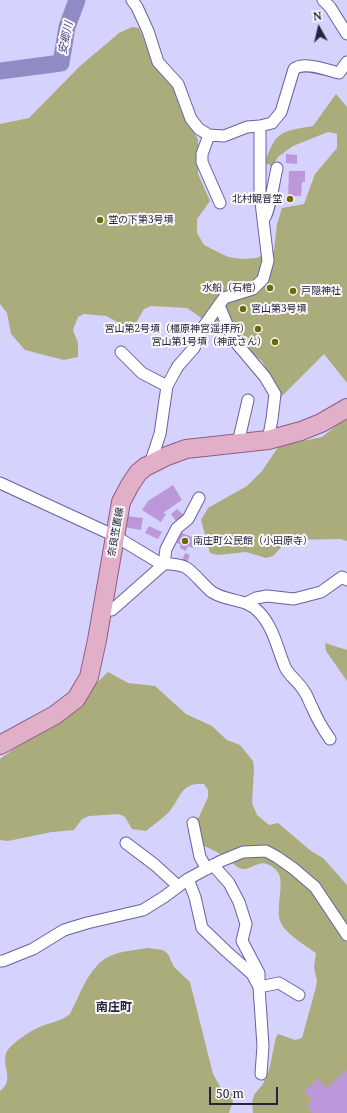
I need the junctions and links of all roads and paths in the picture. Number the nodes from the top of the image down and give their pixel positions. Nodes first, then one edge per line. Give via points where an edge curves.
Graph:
1 (132, 0) edge
2 (323, 0) edge
3 (347, 34) edge
4 (346, 65) edge
5 (260, 126) junction
6 (209, 135) junction
7 (277, 168) dead end
8 (220, 203) dead end
9 (264, 219) junction
10 (219, 305) junction
11 (121, 352) dead end
12 (167, 386) junction
13 (248, 400) dead end
14 (347, 408) edge
15 (268, 440) junction
16 (238, 443) junction
17 (150, 464) junction
18 (0, 483) edge
19 (199, 498) dead end
20 (115, 536) junction
21 (164, 564) junction
22 (347, 580) edge
23 (246, 602) junction
24 (103, 607) junction
25 (330, 739) dead end
26 (0, 745) edge
27 (193, 823) dead end
28 (126, 843) dead end
29 (210, 867) junction
30 (188, 879) junction
31 (178, 886) junction
32 (347, 936) edge
33 (0, 960) edge
34 (259, 986) junction
35 (298, 995) dead end
36 (261, 1074) dead end

1 - 6 street via 148,31 158,62 178,84 191,120
2 - 3 street
4 - 5 street via 339,73 305,65 298,66 294,69 281,112 272,123
5 - 6 street via 248,127 224,136
5 - 9 street via 260,194
6 - 8 street via 202,154 202,162
7 - 9 street via 268,214
9 - 10 street via 268,261 263,279 253,289 224,298
10 - 12 street via 204,326 194,348 178,366
10 - 15 street via 233,339 265,377 275,394
11 - 12 street via 142,374
12 - 17 street via 160,434
13 - 16 street
14 - 15 main road, 奈良笠置線 via 321,423
15 - 16 main road, 奈良笠置線
16 - 17 main road, 奈良笠置線 via 186,449
17 - 20 main road, 奈良笠置線 via 138,473 121,502
18 - 20 street
19 - 21 street via 188,519 177,528 166,549
20 - 21 street
20 - 24 main road, 奈良笠置線
21 - 23 street via 187,568 213,593 229,600
21 - 24 street via 112,610
22 - 23 street via 342,577 321,592 294,600 267,596
23 - 25 street via 266,620 286,669 305,691
24 - 26 main road, 奈良笠置線 via 89,677 76,698 55,715
27 - 29 street via 200,858
28 - 31 street
29 - 30 street
29 - 32 street via 243,852 266,852 277,857 315,887
29 - 34 street via 229,883 239,902 246,924 242,941 259,973
30 - 31 street
30 - 34 street via 202,928 252,974
31 - 33 street via 143,910 64,930 32,949
34 - 35 street via 280,983
34 - 36 street via 263,1046

